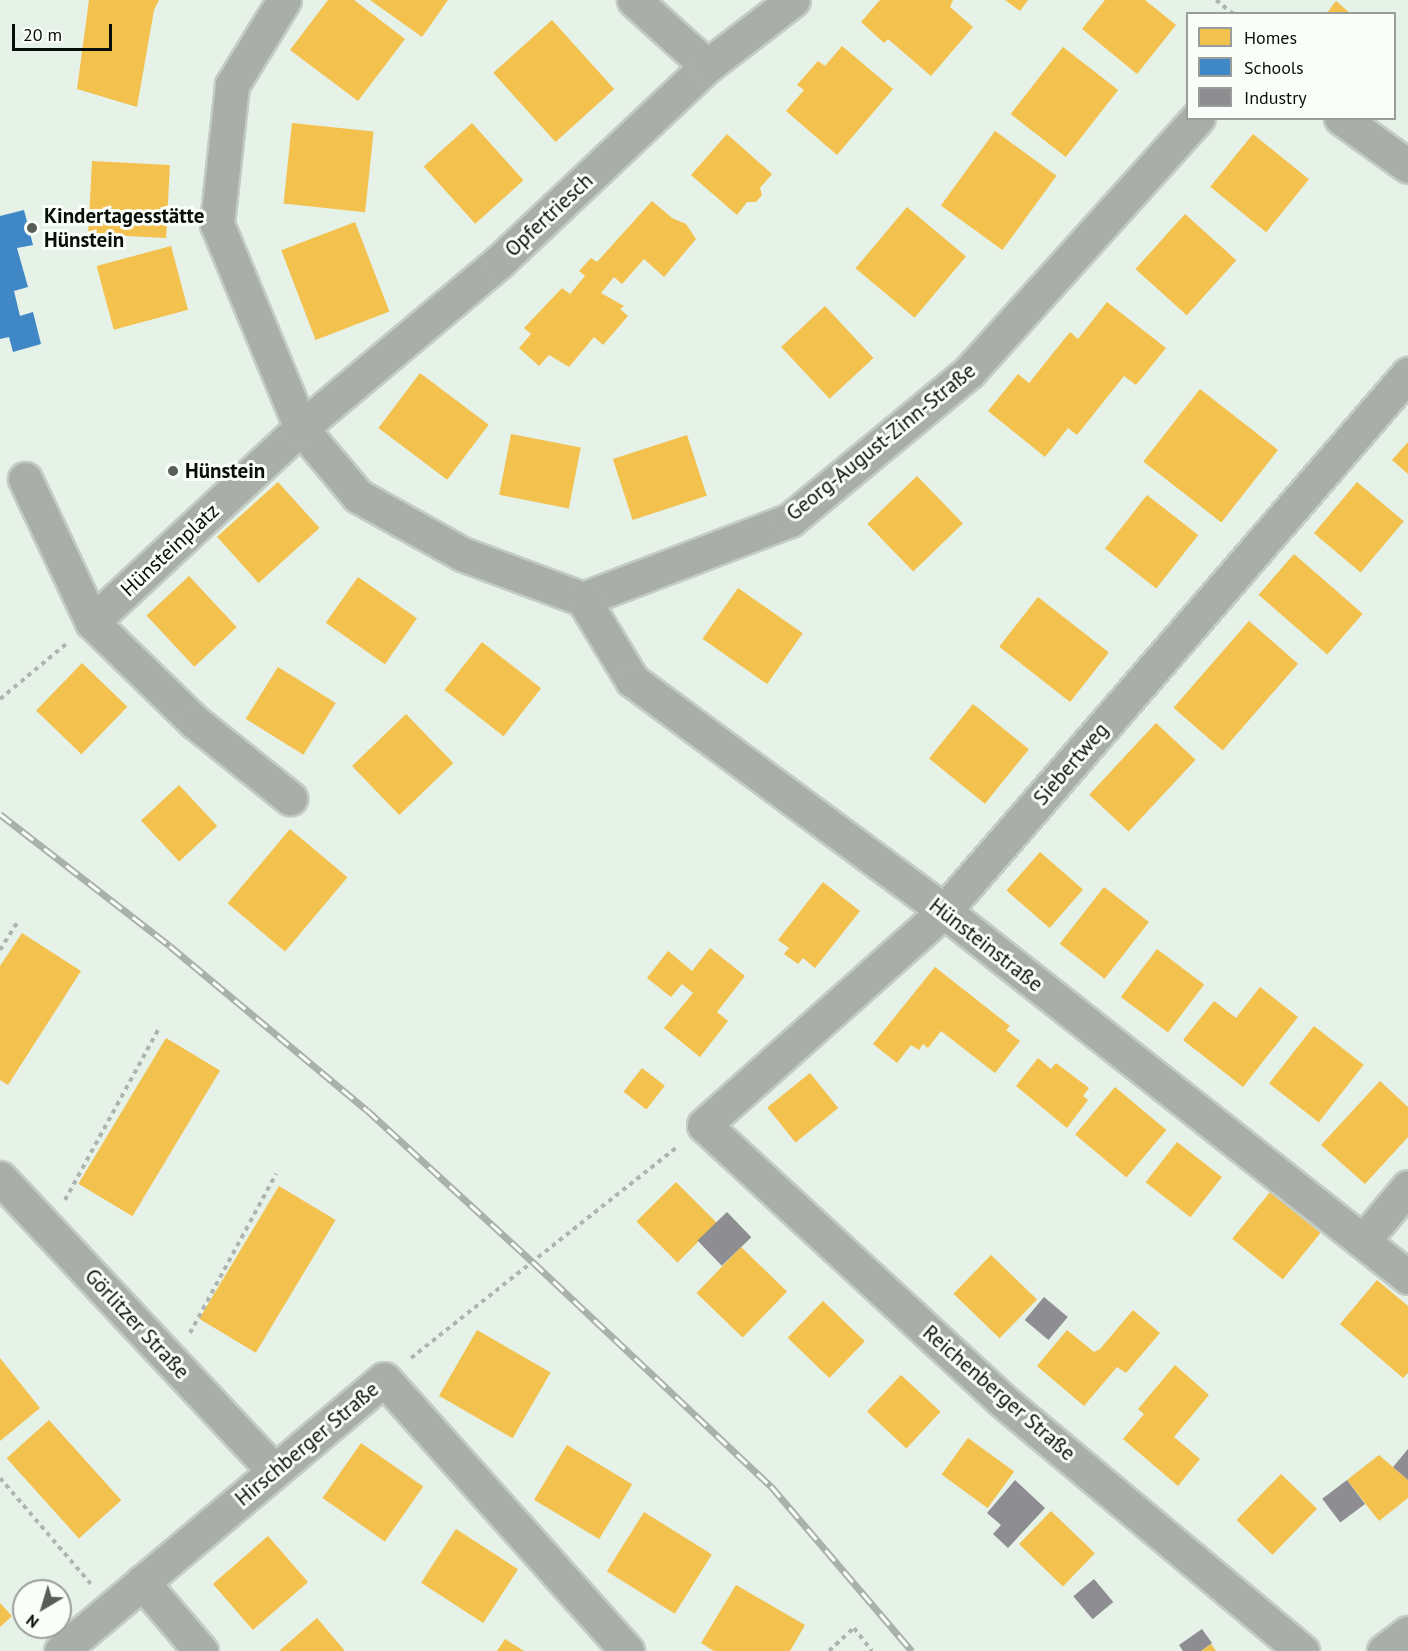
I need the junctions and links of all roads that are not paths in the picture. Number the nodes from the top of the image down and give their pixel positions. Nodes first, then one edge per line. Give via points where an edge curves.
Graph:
1 (284, 0) edge
2 (634, 0) edge
3 (793, 0) edge
4 (706, 66) junction
5 (1196, 120) edge
6 (1344, 120) edge
7 (1408, 166) edge
8 (1408, 374) edge
9 (301, 428) junction
10 (25, 479) dead end
11 (583, 599) junction
12 (92, 622) junction
13 (290, 798) dead end
14 (944, 911) junction
15 (704, 1125) joint
16 (0, 1178) edge
17 (1408, 1187) edge
18 (1363, 1241) junction
19 (1408, 1277) edge
20 (274, 1471) junction
21 (142, 1582) junction
22 (1408, 1633) edge
23 (61, 1651) edge
24 (201, 1651) edge
25 (627, 1651) edge
26 (1302, 1651) edge
27 (1384, 1651) edge

1 - 9 street via 232,85 217,224
2 - 4 street
3 - 4 street, Opfertriesch
4 - 9 street, Opfertriesch via 499,262
5 - 11 street, Georg-August-Zinn-Straße via 969,372 790,520
6 - 7 street
8 - 14 street, Siebertweg
9 - 11 street via 358,496 462,554
9 - 12 street, Hünsteinplatz
10 - 12 street
11 - 14 street, Hünsteinstraße via 632,680
12 - 13 street via 195,722
14 - 15 street, Siebertweg
14 - 18 street, Hünsteinstraße
15 - 26 street, Reichenberger Straße via 1002,1400
16 - 20 street, Görlitzer Straße
17 - 18 street
18 - 19 street, Hünsteinstraße
20 - 21 street, Hirschberger Straße
20 - 25 street, Hirschberger Straße via 384,1379
21 - 23 street, Hirschberger Straße
21 - 24 street
22 - 27 street

